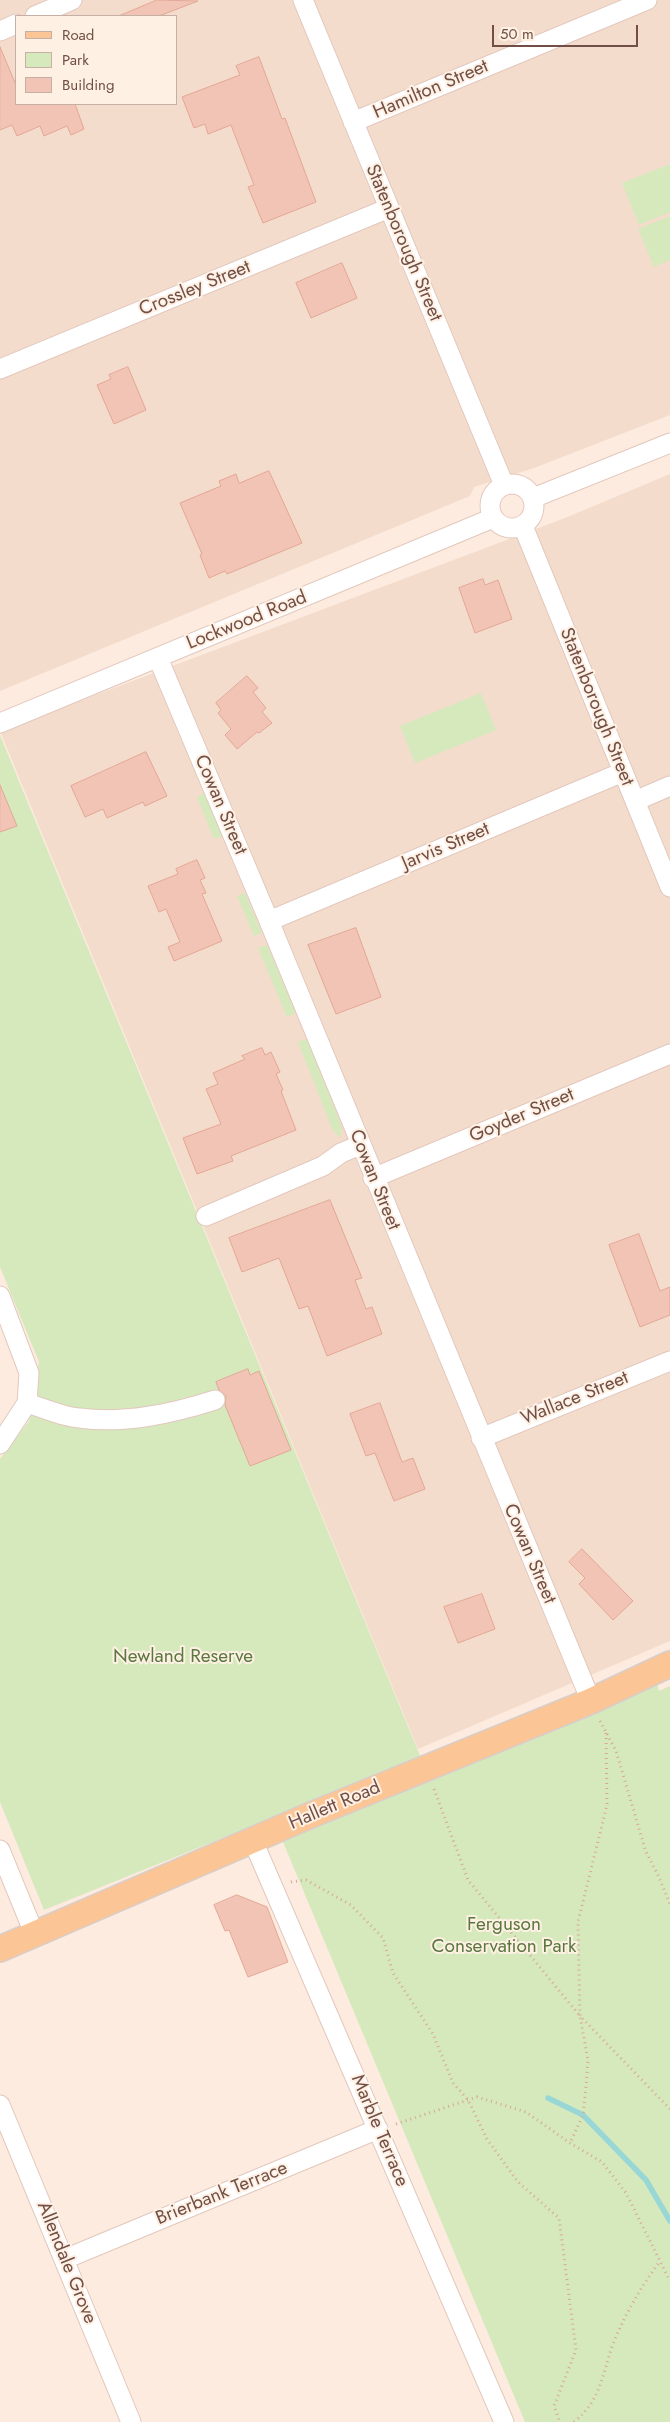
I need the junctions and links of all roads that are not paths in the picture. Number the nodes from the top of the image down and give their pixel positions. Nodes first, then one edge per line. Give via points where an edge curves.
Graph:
1 (72, 0) edge
2 (303, 0) edge
3 (647, 0) edge
4 (36, 15) edge
5 (15, 24) edge
6 (0, 31) edge
7 (353, 122) junction
8 (389, 208) junction
9 (0, 369) edge
10 (670, 443) edge
11 (504, 485) junction
12 (533, 498) junction
13 (493, 518) junction
14 (523, 526) junction
15 (158, 658) junction
16 (0, 723) edge
17 (623, 772) junction
18 (670, 786) edge
19 (634, 801) junction
20 (670, 887) edge
21 (269, 921) junction
22 (670, 1054) edge
23 (360, 1145) junction
24 (373, 1178) junction
25 (206, 1216) dead end
26 (0, 1296) edge
27 (670, 1361) edge
28 (215, 1400) dead end
29 (27, 1403) junction
30 (481, 1438) junction
31 (0, 1444) edge
32 (670, 1664) edge
33 (590, 1701) junction
34 (252, 1841) junction
35 (0, 1850) edge
36 (34, 1933) junction
37 (0, 1949) edge
38 (0, 2105) edge
39 (378, 2129) junction
40 (65, 2259) junction
41 (131, 2422) edge
42 (504, 2422) edge

1 - 4 street
2 - 7 street, Statenborough Street
3 - 7 street, Hamilton Street
5 - 6 street
7 - 8 street, Statenborough Street
8 - 9 street, Crossley Street
8 - 11 street, Statenborough Street
10 - 12 street
11 - 12 street via 524,487
11 - 13 street via 491,499
12 - 14 street via 532,517
13 - 14 street via 510,529
13 - 15 street, Lockwood Road
14 - 17 street, Statenborough Street
15 - 16 street, Lockwood Road
15 - 21 street, Cowan Street
17 - 19 street, Statenborough Street
17 - 21 street, Jarvis Street
18 - 19 street
19 - 20 street, Statenborough Street
21 - 23 street, Cowan Street
22 - 24 street, Goyder Street
23 - 24 street, Cowan Street
23 - 25 street via 323,1166
24 - 30 street, Cowan Street
26 - 29 street via 29,1373
27 - 30 street, Wallace Street
28 - 29 street via 131,1420 78,1418
29 - 31 street
30 - 33 street, Cowan Street
32 - 33 main road, Hallett Road
33 - 34 main road, Hallett Road
34 - 36 main road, Hallett Road
34 - 39 street, Marble Terrace
35 - 36 street
36 - 37 main road, Hallett Road
38 - 40 street, Allendale Grove
39 - 40 street, Brierbank Terrace
39 - 42 street, Marble Terrace
40 - 41 street, Allendale Grove

